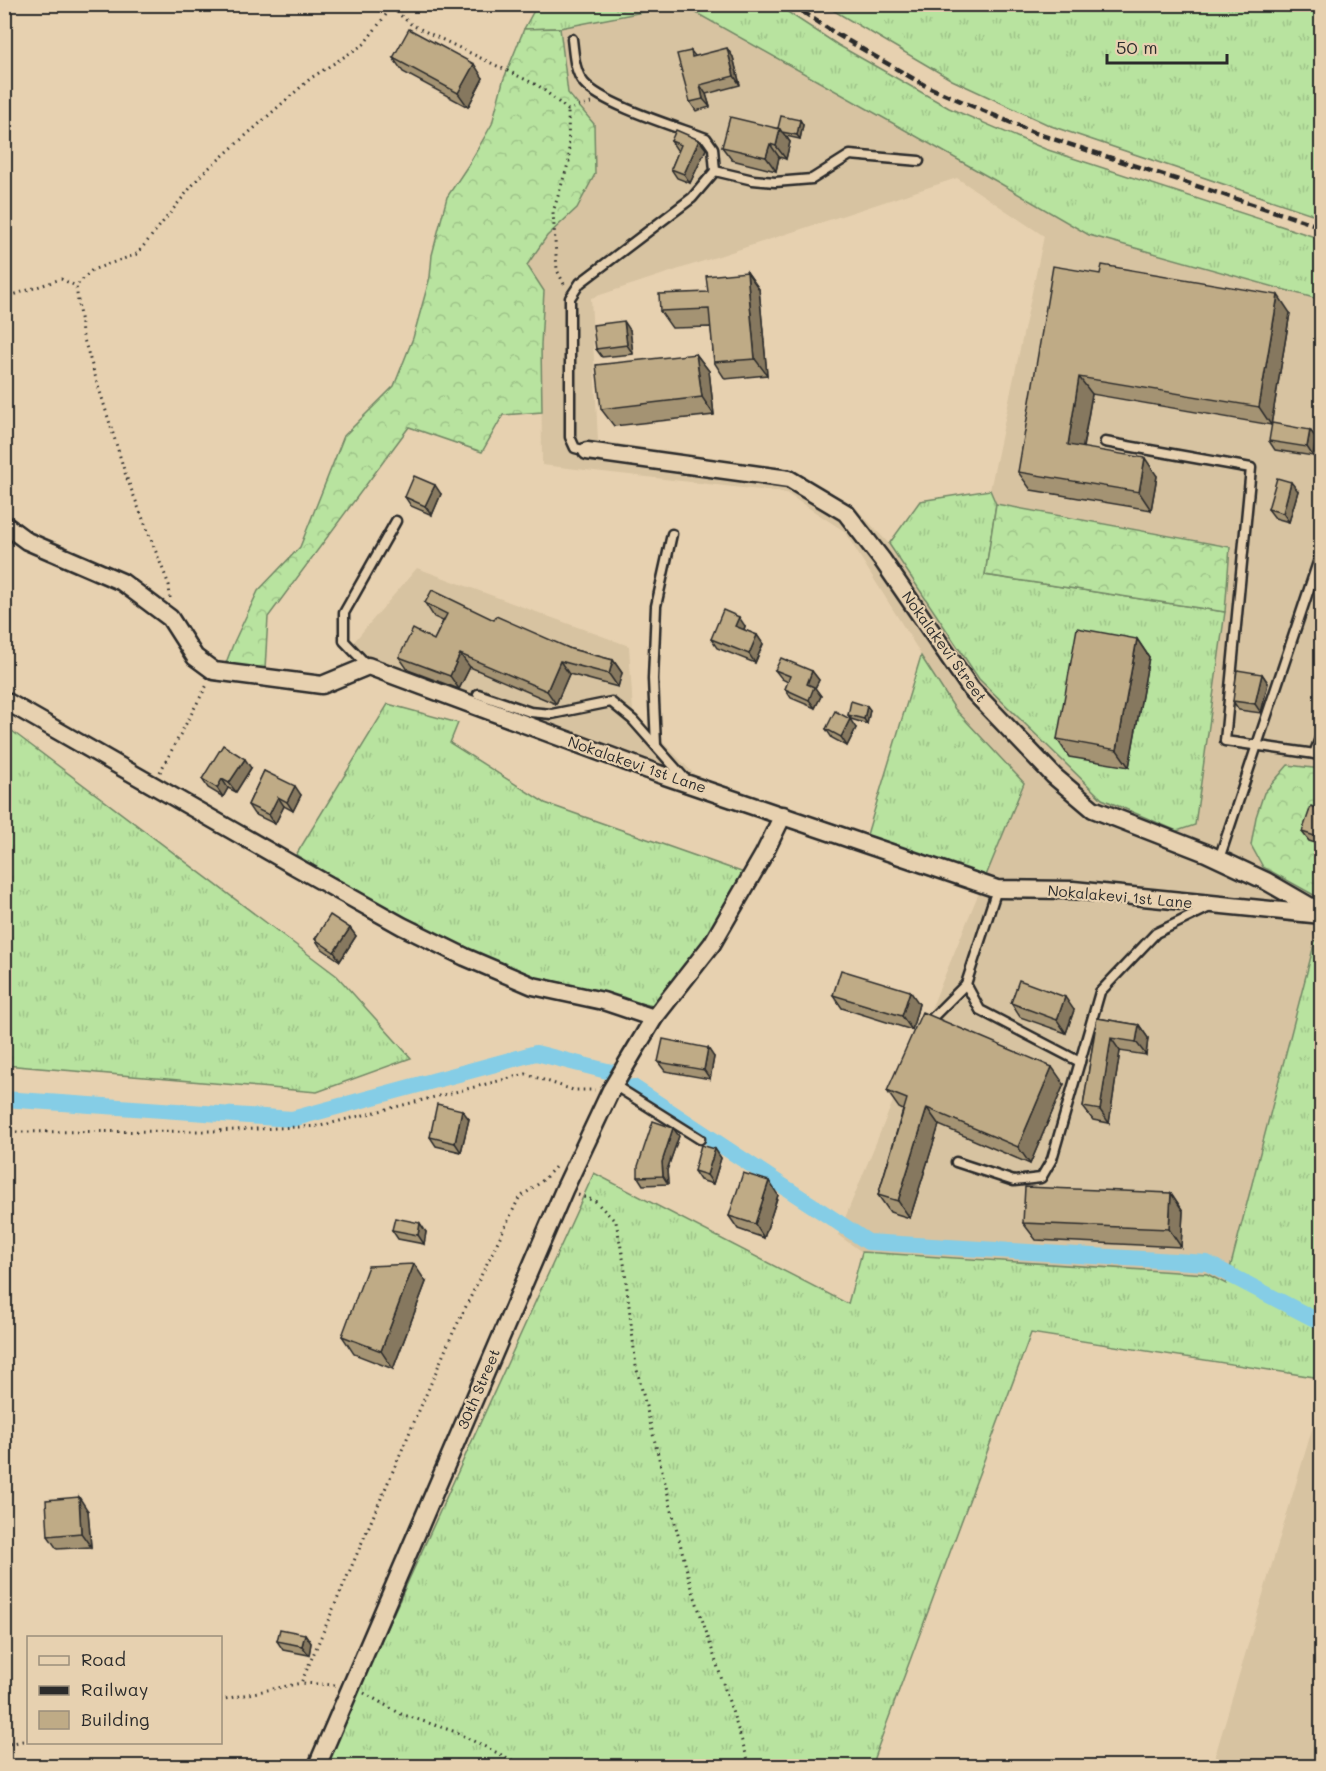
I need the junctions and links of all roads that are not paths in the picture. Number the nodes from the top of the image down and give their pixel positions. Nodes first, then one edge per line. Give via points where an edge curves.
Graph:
1 (572, 39) dead end
2 (919, 161) dead end
3 (715, 171) junction
4 (1106, 442) dead end
5 (587, 451) joint
6 (396, 521) dead end
7 (4, 524) edge
8 (672, 534) dead end
9 (1322, 550) edge
10 (368, 666) junction
11 (478, 694) dead end
12 (4, 700) edge
13 (1322, 733) edge
14 (656, 746) junction
15 (1257, 746) junction
16 (1318, 754) edge
17 (689, 784) junction
18 (783, 815) junction
19 (1219, 859) junction
20 (997, 889) junction
21 (1213, 905) junction
22 (1322, 914) edge
23 (966, 984) junction
24 (654, 1018) junction
25 (927, 1029) edge
26 (1080, 1062) junction
27 (613, 1087) junction
28 (700, 1139) dead end
29 (956, 1162) dead end
30 (316, 1767) edge

1 - 3 lane via 576,67 584,83 604,99 706,138 713,148
2 - 3 lane via 850,155 812,179 774,182
3 - 5 lane via 692,198 580,283 570,298 570,436 575,448
4 - 15 lane via 1251,468 1225,741
5 - 19 street, Nokalakevi Street via 789,479 846,513 971,689 1054,776 1093,809
6 - 10 lane via 344,614 344,641
7 - 10 street via 27,541 122,582 170,618 195,657 214,671 322,686
8 - 14 lane via 656,606
9 - 15 lane
10 - 17 street, Nokalakevi 1st Lane
11 - 14 lane via 530,712 552,714 611,702
12 - 24 street via 465,957 533,986 603,1001
13 - 16 lane
14 - 17 lane
15 - 16 lane
15 - 19 lane
17 - 18 street, Nokalakevi 1st Lane
18 - 20 street, Nokalakevi 1st Lane
18 - 24 street, 30th Street via 712,944
19 - 22 street, Nokalakevi Street via 1266,880
20 - 21 street, Nokalakevi 1st Lane via 1073,890
20 - 23 lane
21 - 22 street, Nokalakevi 1st Lane
21 - 26 lane via 1156,933 1100,992
23 - 25 lane via 931,1019
23 - 26 lane via 980,1010
24 - 27 street, 30th Street
26 - 29 lane via 1052,1159 1041,1178 1014,1181
27 - 28 lane
27 - 30 street, 30th Street via 564,1190

